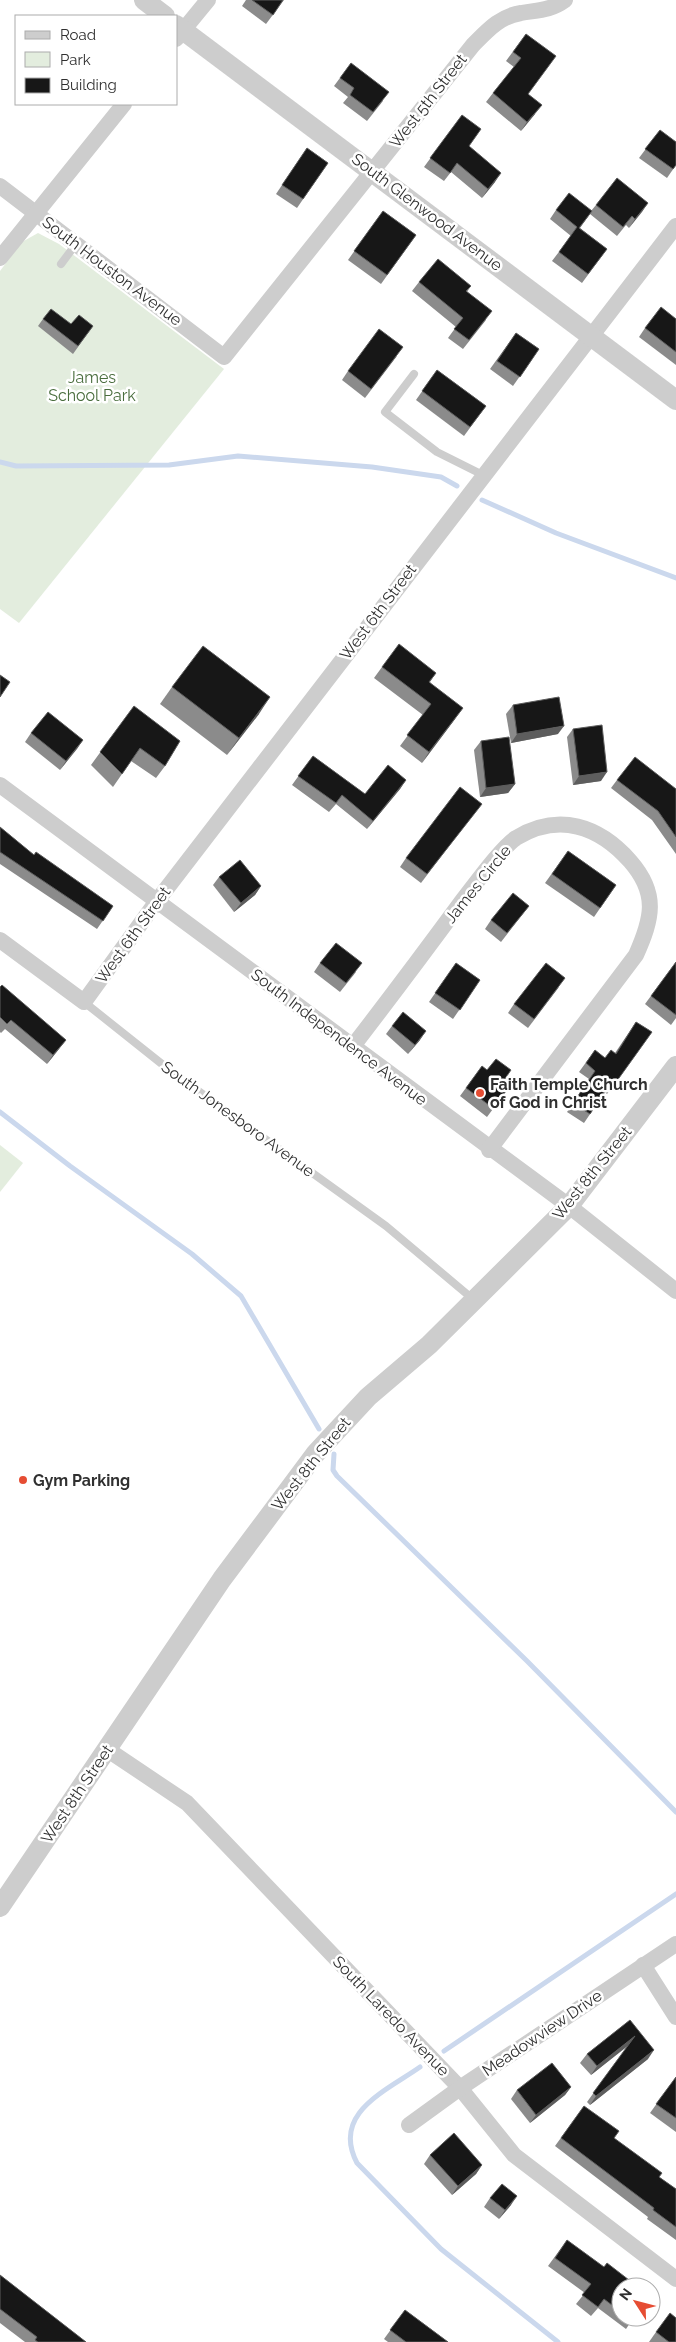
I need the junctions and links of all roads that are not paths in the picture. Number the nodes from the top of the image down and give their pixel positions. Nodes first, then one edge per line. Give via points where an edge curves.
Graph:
1 (144, 0) edge
2 (208, 0) edge
3 (564, 0) edge
4 (164, 15) edge
5 (179, 32) edge
6 (123, 105) edge
7 (373, 171) junction
8 (0, 186) edge
9 (36, 213) junction
10 (676, 226) edge
11 (76, 244) junction
12 (0, 258) edge
13 (61, 264) dead end
14 (590, 335) junction
15 (224, 356) joint
16 (414, 374) dead end
17 (676, 400) edge
18 (483, 475) junction
19 (0, 785) edge
20 (157, 901) junction
21 (0, 940) edge
22 (84, 1002) junction
23 (353, 1046) junction
24 (676, 1066) edge
25 (489, 1150) junction
26 (569, 1206) junction
27 (676, 1291) edge
28 (474, 1300) junction
29 (108, 1750) junction
30 (0, 1907) edge
31 (676, 1944) edge
32 (643, 1964) junction
33 (676, 2017) edge
34 (460, 2088) junction
35 (409, 2125) dead end
36 (676, 2279) edge

1 - 4 street
2 - 5 street
3 - 7 street, West 5th Street via 555,7 520,13 499,21 473,45
5 - 7 street, South Glenwood Avenue
6 - 9 street
7 - 14 street, South Glenwood Avenue
7 - 15 street, West 5th Street
8 - 9 street, South Houston Avenue
9 - 11 street, South Houston Avenue
9 - 12 street
10 - 14 street, West 6th Street
11 - 13 lane
11 - 15 street, South Houston Avenue
14 - 17 street, South Glenwood Avenue
14 - 18 street, West 6th Street
16 - 18 lane via 385,412 438,452
18 - 20 street, West 6th Street
19 - 20 street, South Independence Avenue
20 - 22 street, West 6th Street
20 - 23 street, South Independence Avenue
21 - 22 street, South Jonesboro Avenue
22 - 28 lane, South Jonesboro Avenue via 204,1096 386,1226
23 - 25 street, South Independence Avenue
23 - 25 street, James Circle via 484,873 515,839 559,824 584,827 611,842 648,886 652,914 647,931 636,955
24 - 26 street, West 8th Street
25 - 26 street, South Independence Avenue
26 - 27 street, South Independence Avenue
26 - 28 street, West 8th Street
28 - 29 street, West 8th Street via 429,1345 368,1397 316,1453 222,1579
29 - 30 street, West 8th Street
29 - 34 street, South Laredo Avenue via 187,1803
31 - 32 street, Meadowview Drive
32 - 33 street
32 - 34 street, Meadowview Drive
34 - 35 street, Meadowview Drive
34 - 36 street, South Laredo Avenue via 514,2155

